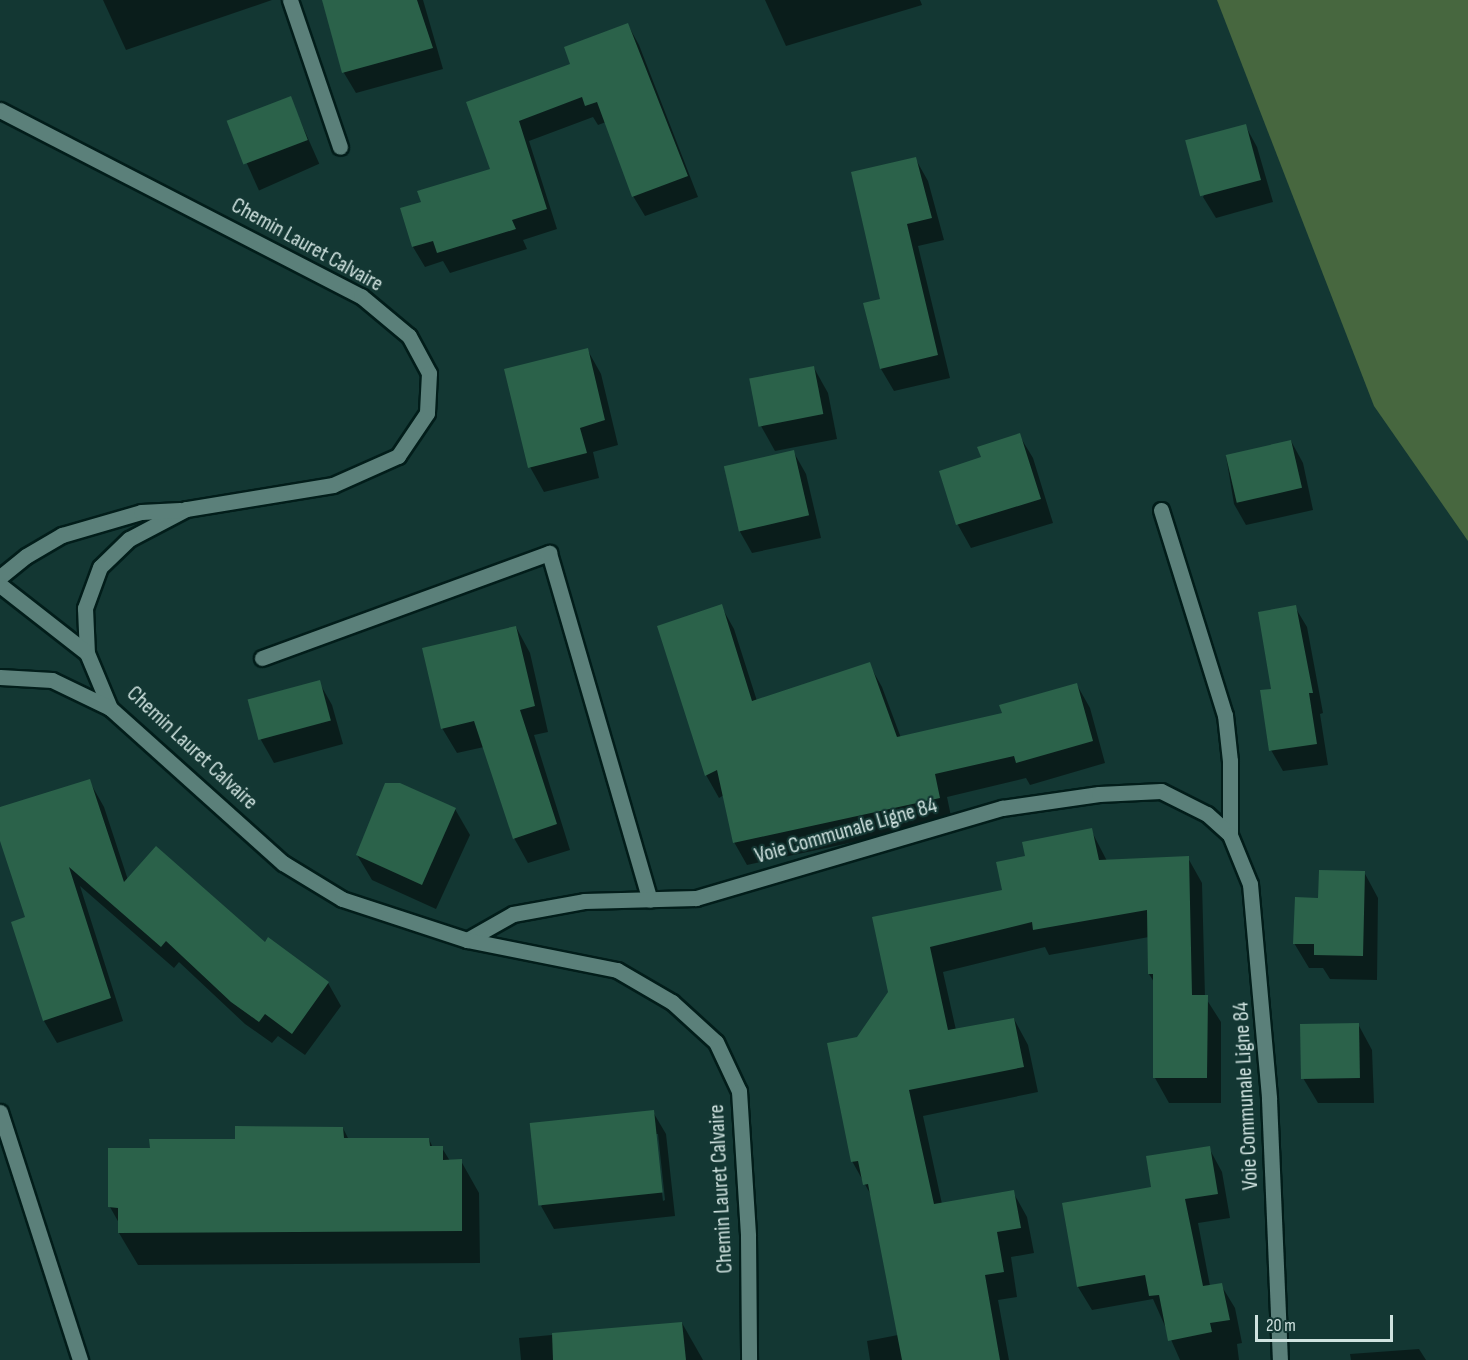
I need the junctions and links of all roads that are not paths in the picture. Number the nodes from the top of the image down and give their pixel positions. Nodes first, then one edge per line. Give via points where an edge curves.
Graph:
1 (290, 0) edge
2 (0, 110) edge
3 (340, 147) dead end
4 (186, 510) junction
5 (1161, 510) dead end
6 (0, 577) edge
7 (0, 585) edge
8 (87, 653) junction
9 (262, 658) dead end
10 (0, 677) edge
11 (110, 708) junction
12 (1230, 835) junction
13 (650, 900) junction
14 (467, 940) junction
15 (0, 1112) edge
16 (80, 1360) edge
17 (749, 1360) edge
18 (1280, 1360) edge

1 - 3 main road
2 - 4 main road, Chemin Lauret Calvaire via 361,296 409,336 429,373 427,413 398,456 333,485
4 - 6 main road via 141,512 62,535
4 - 8 main road, Chemin Lauret Calvaire via 129,539 100,567 85,608
5 - 12 main road, Voie Communale Ligne 84 via 1225,715 1230,761
7 - 8 main road
8 - 11 main road, Chemin Lauret Calvaire
9 - 13 main road via 549,553
10 - 11 main road via 52,680
11 - 14 main road, Chemin Lauret Calvaire via 284,863 342,899
12 - 13 main road, Voie Communale Ligne 84 via 1207,814 1161,791 1099,794 1002,808 696,898
12 - 18 main road, Voie Communale Ligne 84 via 1250,884 1262,985
13 - 14 main road, Voie Communale Ligne 84 via 584,901 513,914
14 - 17 main road, Chemin Lauret Calvaire via 616,970 672,1002 716,1042 739,1091 748,1236
15 - 16 main road

